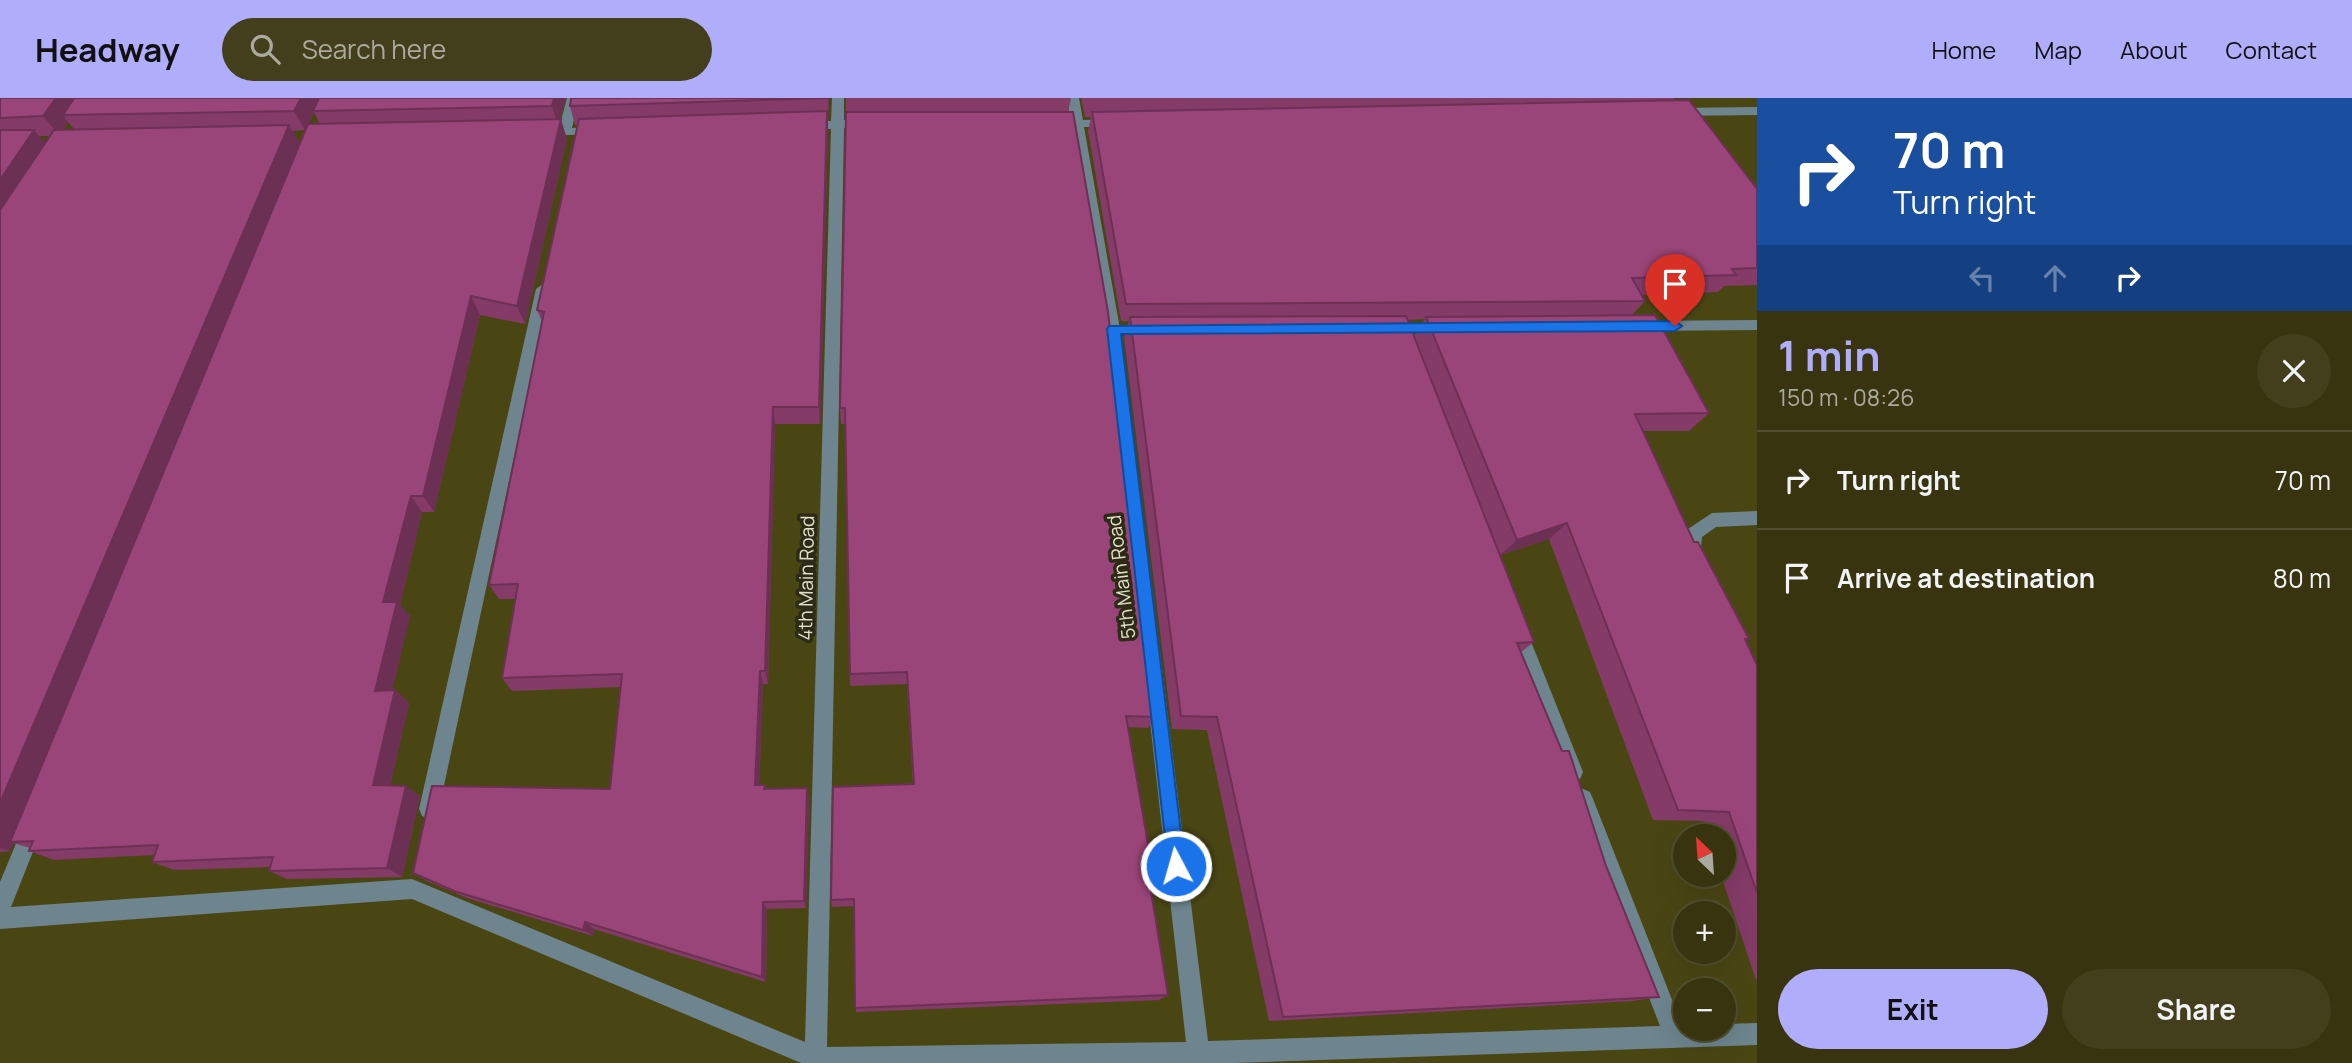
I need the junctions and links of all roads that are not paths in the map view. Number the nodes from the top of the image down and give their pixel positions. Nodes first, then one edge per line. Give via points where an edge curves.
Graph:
1 (573, 98) edge
2 (838, 98) edge
3 (1073, 98) edge
4 (1757, 111) edge
5 (1677, 116) edge
6 (1121, 123) edge
7 (839, 124) junction
8 (879, 124) edge
9 (1039, 124) edge
10 (1079, 124) junction
11 (797, 125) edge
12 (618, 131) edge
13 (525, 133) edge
14 (572, 137) junction
15 (548, 267) edge
16 (1757, 325) edge
17 (1620, 327) edge
18 (1757, 518) edge
19 (1703, 581) edge
20 (1511, 612) edge
21 (41, 806) edge
22 (426, 821) edge
23 (0, 908) edge
24 (0, 918) edge
25 (1673, 1032) edge
26 (1757, 1034) edge
27 (1736, 1035) edge
28 (1673, 1037) edge
29 (1198, 1053) junction
30 (817, 1061) edge

1 - 14 street
2 - 7 street, 4th Main Road
3 - 10 street, 5th Main Road
4 - 5 street
6 - 10 street
7 - 8 street
7 - 11 street
7 - 30 street, 4th Main Road
9 - 10 street
10 - 29 street, 5th Main Road via 1120,329
12 - 14 street
13 - 14 street
15 - 22 street
16 - 17 street
18 - 19 street via 1712,520 1694,534 1692,558
20 - 25 street
21 - 23 street
24 - 30 street via 413,882
26 - 27 street
28 - 29 street
29 - 30 street

